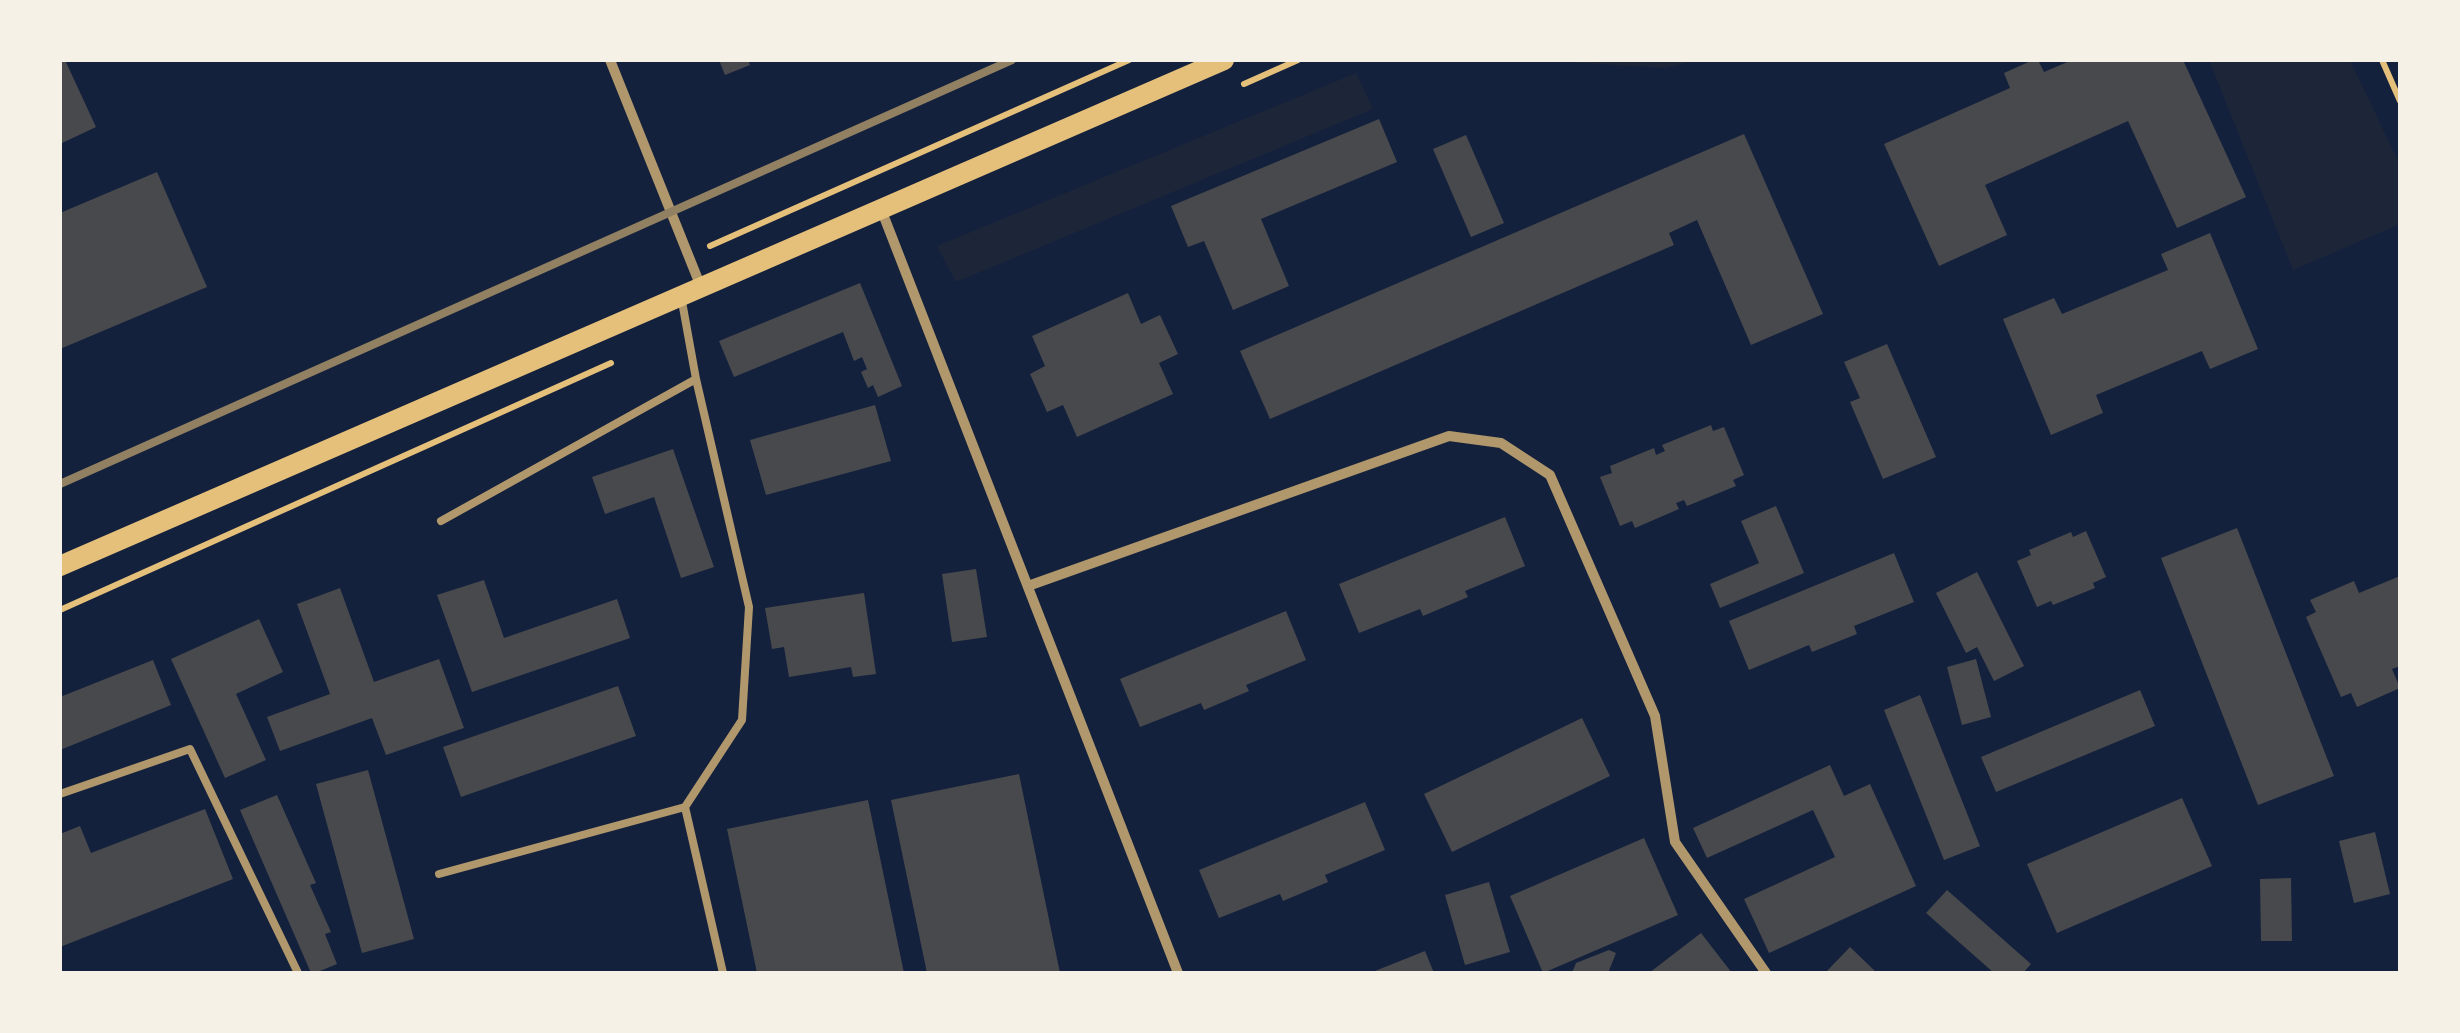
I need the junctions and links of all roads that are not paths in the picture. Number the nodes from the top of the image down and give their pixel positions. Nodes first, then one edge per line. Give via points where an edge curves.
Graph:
1 (610, 60) edge
2 (1224, 60) edge
3 (881, 208) junction
4 (701, 287) junction
5 (681, 295) junction
6 (696, 380) junction
7 (442, 522) dead end
8 (60, 566) edge
9 (1028, 586) junction
10 (60, 794) edge
11 (686, 807) junction
12 (439, 874) dead end
13 (298, 973) edge
14 (723, 973) edge
15 (1178, 973) edge
16 (1766, 973) edge

1 - 4 street
2 - 3 main road
3 - 4 main road
3 - 9 street
4 - 5 main road
5 - 6 lane
5 - 8 main road
6 - 7 lane
6 - 11 lane via 749,607 742,720
9 - 15 street
9 - 16 street via 1449,436 1501,442 1550,474 1655,716 1675,842
10 - 13 lane via 190,749
11 - 12 lane
11 - 14 lane

